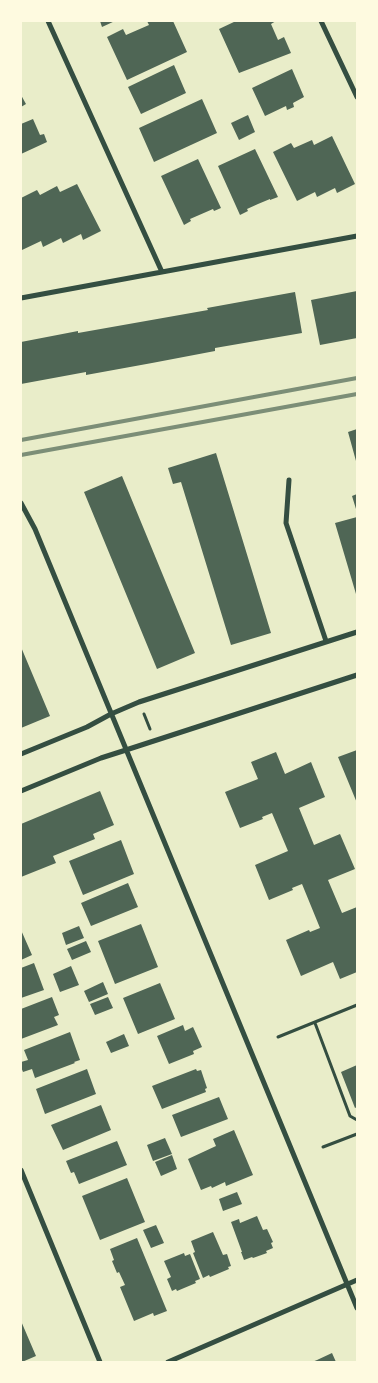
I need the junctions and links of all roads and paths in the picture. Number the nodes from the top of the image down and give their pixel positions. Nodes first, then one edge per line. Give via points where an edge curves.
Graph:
1 (48, 21) edge
2 (322, 21) edge
3 (357, 97) edge
4 (357, 236) edge
5 (162, 272) junction
6 (21, 298) edge
7 (289, 480) dead end
8 (21, 503) edge
9 (357, 632) edge
10 (326, 641) junction
11 (357, 675) edge
12 (142, 711) dead end
13 (111, 714) junction
14 (150, 730) dead end
15 (126, 750) junction
16 (21, 754) edge
17 (21, 791) edge
18 (357, 1005) edge
19 (315, 1022) junction
20 (278, 1037) dead end
21 (357, 1120) edge
22 (357, 1134) edge
23 (323, 1147) dead end
24 (21, 1170) edge
25 (357, 1280) edge
26 (347, 1285) junction
27 (357, 1308) edge
28 (100, 1362) edge
29 (168, 1362) edge

1 - 5 street
2 - 3 street
4 - 5 street
5 - 6 street
7 - 10 street via 286,523
8 - 13 street via 35,529
9 - 10 street
10 - 13 street
11 - 15 street
12 - 14 path
13 - 15 street
13 - 16 street
15 - 17 street
15 - 26 street
18 - 19 path
19 - 20 path
19 - 21 path via 350,1116
22 - 23 path
24 - 28 street
25 - 26 street
26 - 27 street
26 - 29 street

